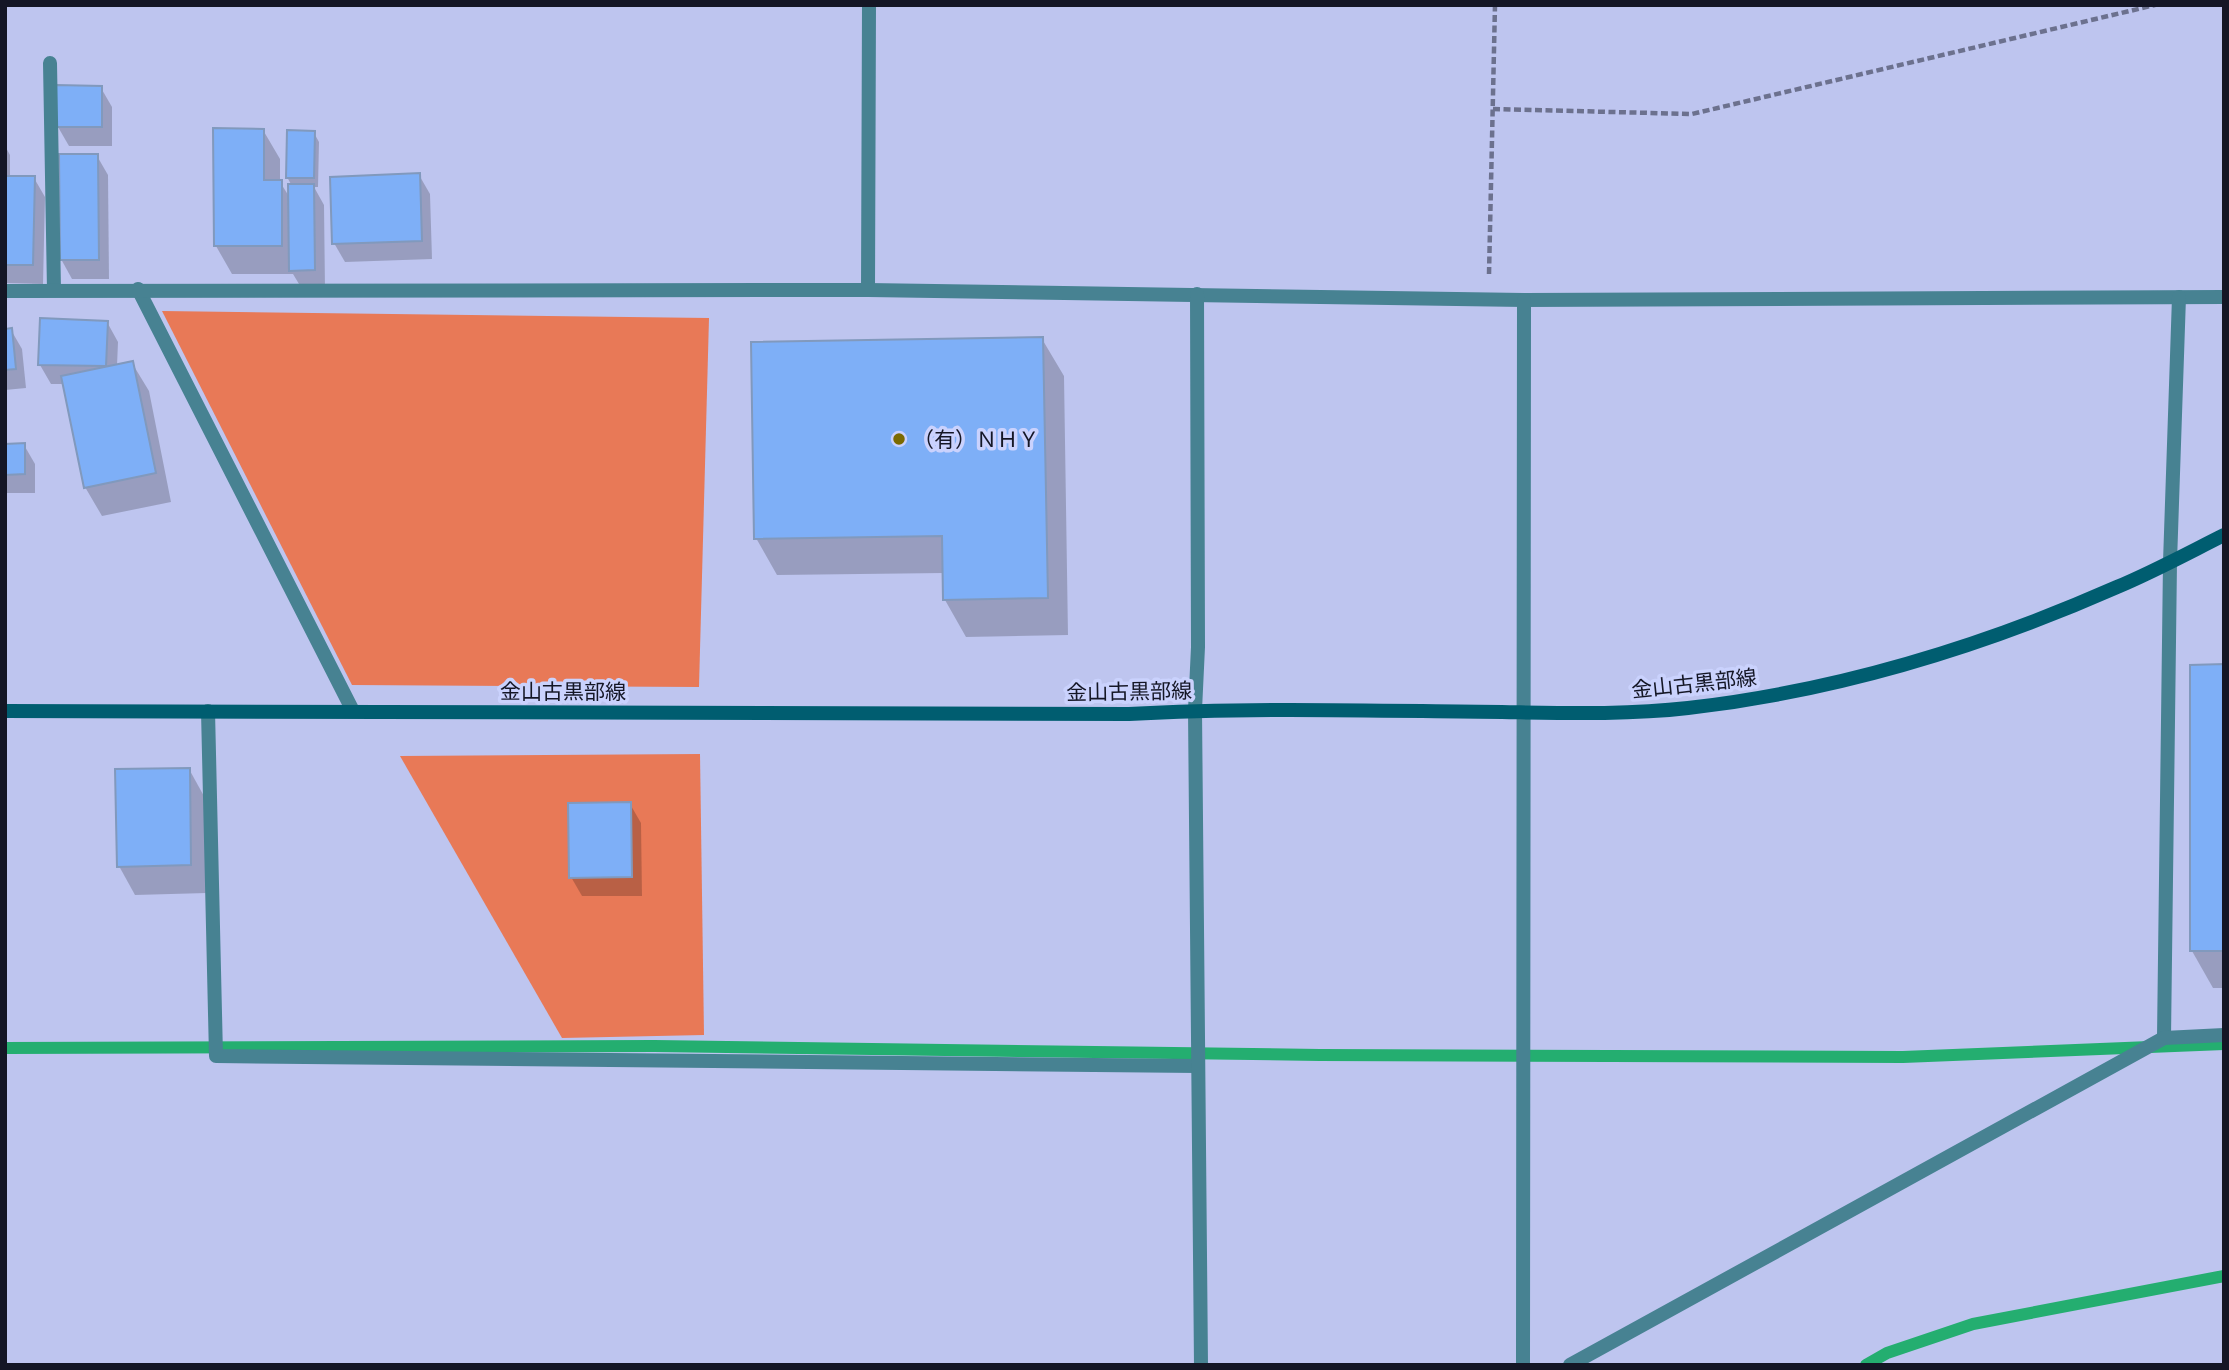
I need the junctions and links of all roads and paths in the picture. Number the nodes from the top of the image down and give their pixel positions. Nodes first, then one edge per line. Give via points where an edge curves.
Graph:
1 (869, 5) edge
2 (1495, 5) edge
3 (2155, 5) edge
4 (50, 63) dead end
5 (1493, 109) junction
6 (138, 289) junction
7 (54, 290) junction
8 (869, 290) junction
9 (5, 291) edge
10 (1197, 294) junction
11 (2179, 297) junction
12 (2224, 297) edge
13 (1488, 300) junction
14 (1524, 300) junction
15 (2224, 535) edge
16 (2170, 562) junction
17 (1195, 710) junction
18 (5, 711) edge
19 (208, 711) junction
20 (353, 711) junction
21 (1523, 712) junction
22 (2224, 1035) edge
23 (2164, 1038) junction
24 (1198, 1066) junction
25 (1201, 1365) edge
26 (1524, 1365) edge
27 (1570, 1365) edge

1 - 8 street
2 - 5 path
3 - 5 path via 1692,114
4 - 7 street
5 - 13 path
6 - 7 street
6 - 8 street
6 - 20 street
7 - 9 street
8 - 10 street
10 - 13 street
10 - 17 street
11 - 12 street
11 - 14 street
11 - 16 street
13 - 14 street
14 - 21 street
15 - 16 main road, 金山古黒部線
16 - 21 main road, 金山古黒部線 via 2026,624 1843,681 1686,708
16 - 23 street
17 - 20 main road, 金山古黒部線 via 1129,714
17 - 21 main road, 金山古黒部線
17 - 24 street
18 - 19 main road, 金山古黒部線
19 - 20 main road, 金山古黒部線
19 - 24 street via 216,1056
21 - 26 street
22 - 23 street
23 - 27 street
24 - 25 street

